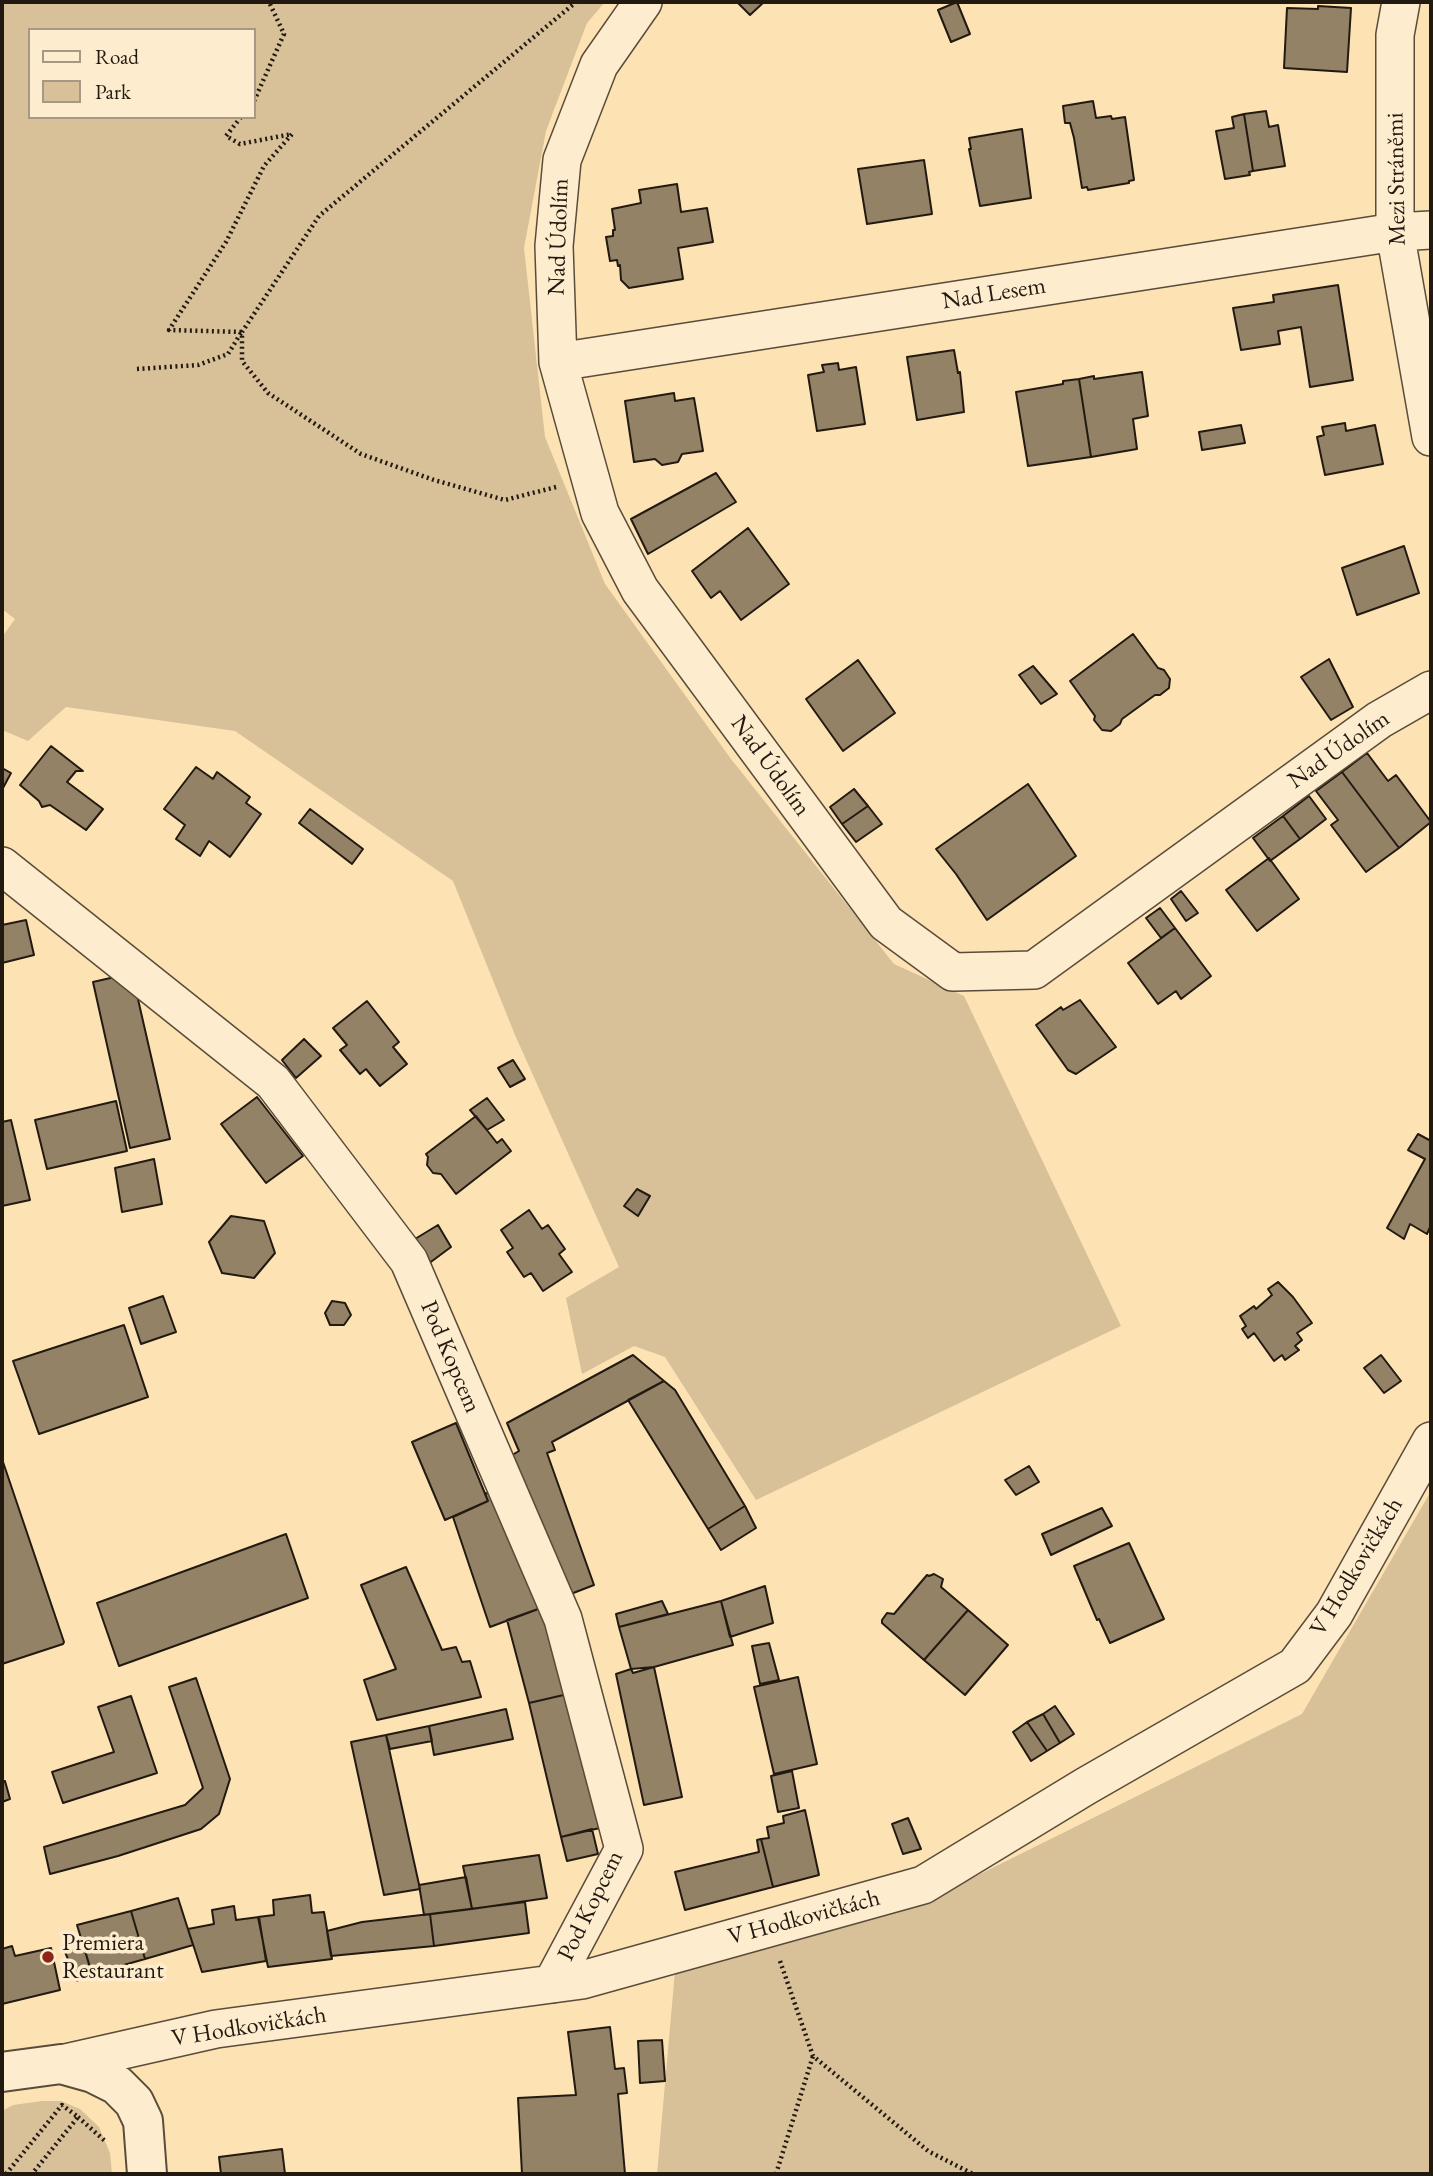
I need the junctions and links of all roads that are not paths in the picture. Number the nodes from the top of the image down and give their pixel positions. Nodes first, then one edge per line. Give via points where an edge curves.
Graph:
1 (643, 2) edge
2 (1401, 2) edge
3 (1431, 230) edge
4 (1395, 232) junction
5 (558, 362) junction
6 (1431, 437) edge
7 (1431, 690) edge
8 (2, 866) edge
9 (1431, 1441) edge
10 (552, 1984) junction
11 (61, 2064) junction
12 (2, 2072) edge
13 (147, 2174) edge

1 - 5 street, Nad Údolím via 598,65 562,160 554,246
2 - 4 street, Mezi Stráněmi via 1395,35
3 - 4 street, Nad Lesem
4 - 5 street, Nad Lesem
4 - 6 street, Mezi Stráněmi
5 - 7 street, Nad Údolím via 600,513 640,590 886,923 953,972 1034,970 1379,720
8 - 10 street, Pod Kopcem via 273,1082 409,1261 563,1619 624,1849
9 - 10 street, V Hodkovičkách via 1334,1614 1295,1666 923,1885 582,1980
10 - 11 street, V Hodkovičkách via 216,2029
11 - 12 street, V Hodkovičkách
11 - 13 street via 117,2085 134,2102 143,2122

